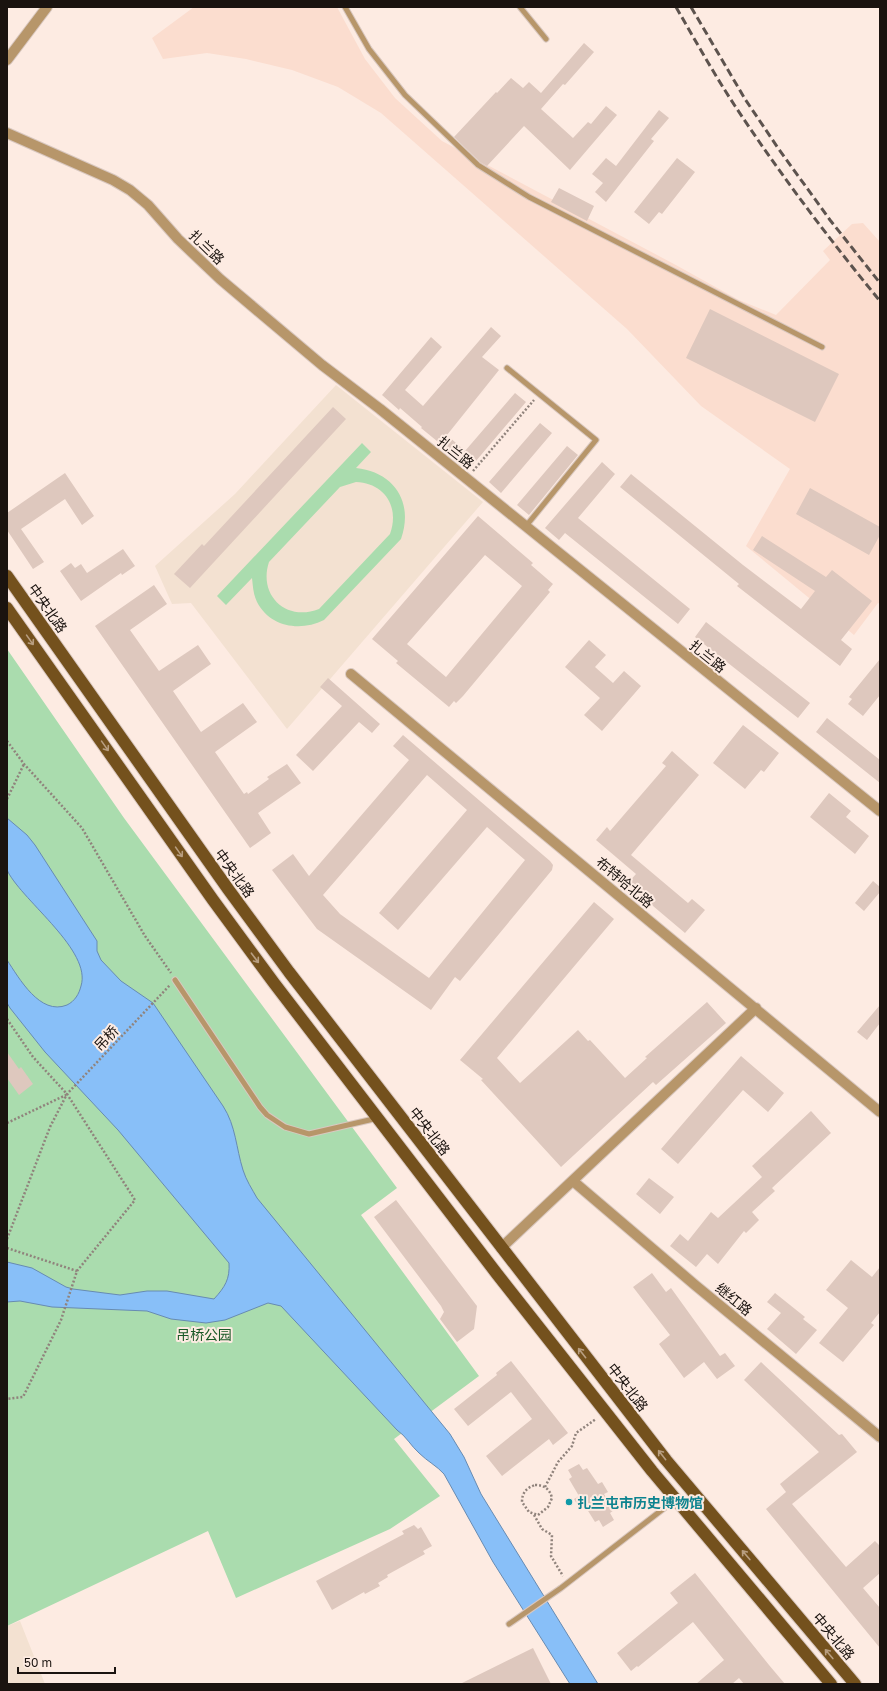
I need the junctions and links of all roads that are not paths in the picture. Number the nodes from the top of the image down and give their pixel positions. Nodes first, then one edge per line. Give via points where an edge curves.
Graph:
1 (47, 7) edge
2 (345, 7) edge
3 (520, 7) edge
4 (546, 39) dead end
5 (7, 60) edge
6 (7, 133) edge
7 (822, 347) dead end
8 (507, 368) dead end
9 (526, 526) junction
10 (7, 576) edge
11 (7, 608) edge
12 (351, 674) dead end
13 (880, 811) edge
14 (175, 980) road end
15 (756, 1008) junction
16 (880, 1112) edge
17 (378, 1118) junction
18 (573, 1180) junction
19 (501, 1248) junction
20 (880, 1437) edge
21 (676, 1499) junction
22 (509, 1624) dead end
23 (831, 1684) edge
24 (855, 1684) edge

1 - 5 street
2 - 7 lane via 369,50 405,95 478,165 529,197
3 - 4 lane
6 - 9 street, 扎兰路 via 130,190 220,279 322,364
8 - 9 lane via 596,440
9 - 13 street, 扎兰路
10 - 19 main road, 中央北路 via 289,972
11 -> 17 main road via 213,900
12 - 15 street, 布特哈北路
14 - 17 lane via 260,1107 276,1122 308,1134
15 - 16 street, 布特哈北路
15 - 18 street
17 - 21 main road
18 - 19 street
18 - 20 street, 继红路 via 695,1285
24 -> 19 main road, 中央北路 via 666,1460
21 - 22 lane via 568,1583
21 - 23 main road

